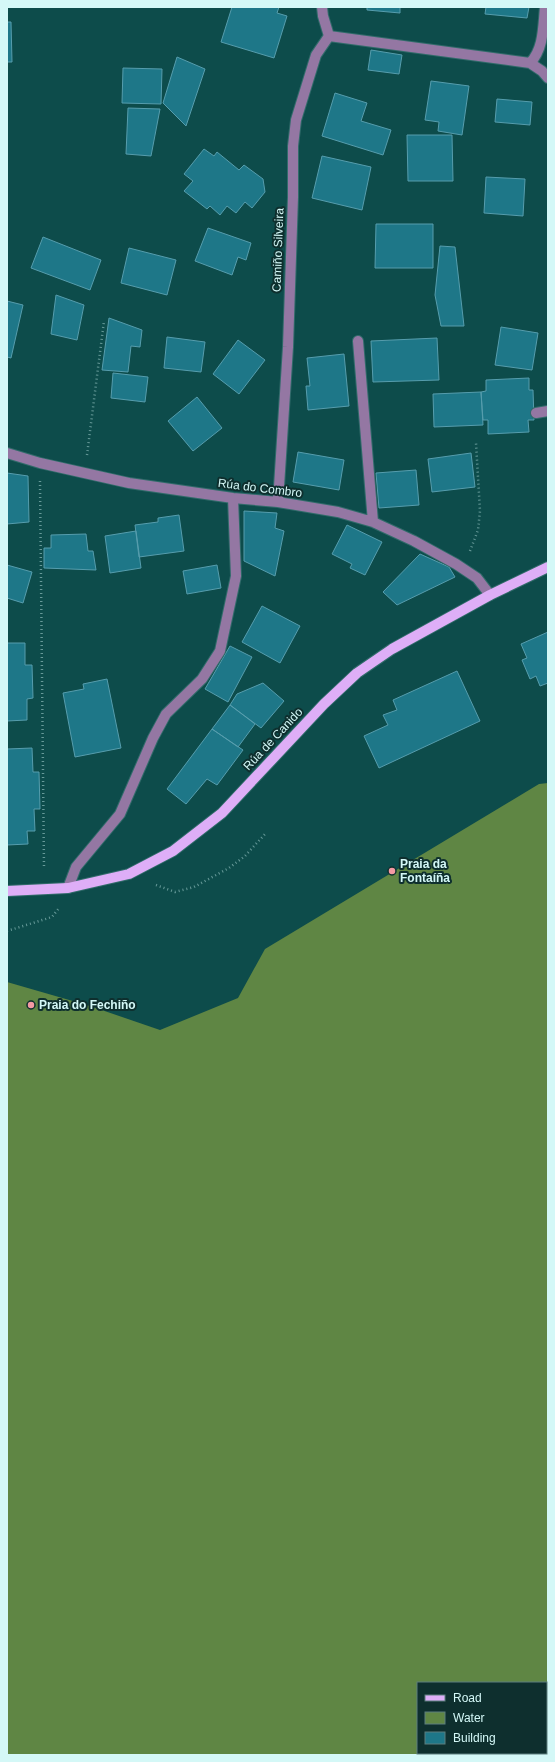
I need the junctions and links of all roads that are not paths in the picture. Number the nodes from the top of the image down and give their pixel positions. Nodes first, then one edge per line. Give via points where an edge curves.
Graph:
1 (322, 7) edge
2 (545, 7) edge
3 (329, 36) junction
4 (530, 63) junction
5 (548, 78) edge
6 (358, 341) dead end
7 (548, 411) edge
8 (536, 413) dead end
9 (7, 453) edge
10 (233, 498) junction
11 (278, 502) junction
12 (373, 522) junction
13 (548, 567) edge
14 (490, 595) junction
15 (68, 888) junction
16 (7, 891) edge

1 - 3 street
2 - 4 street via 540,44 536,57
3 - 4 street
3 - 11 street, Camiño Silveira via 316,55 296,120 293,146 288,347
4 - 5 street
6 - 12 street
7 - 8 street
9 - 10 street, Rúa do Combro via 129,483
10 - 11 street, Rúa do Combro
10 - 15 street via 236,576 220,651 202,679 166,714 120,814 76,866
11 - 12 street, Rúa do Combro via 338,512
12 - 14 street, Rúa do Combro via 456,564 477,578
13 - 14 main road, Rúa de Canido
14 - 15 main road, Rúa de Canido via 392,649 357,673 324,704 222,813 173,851 129,874
15 - 16 main road, Rúa de Canido

